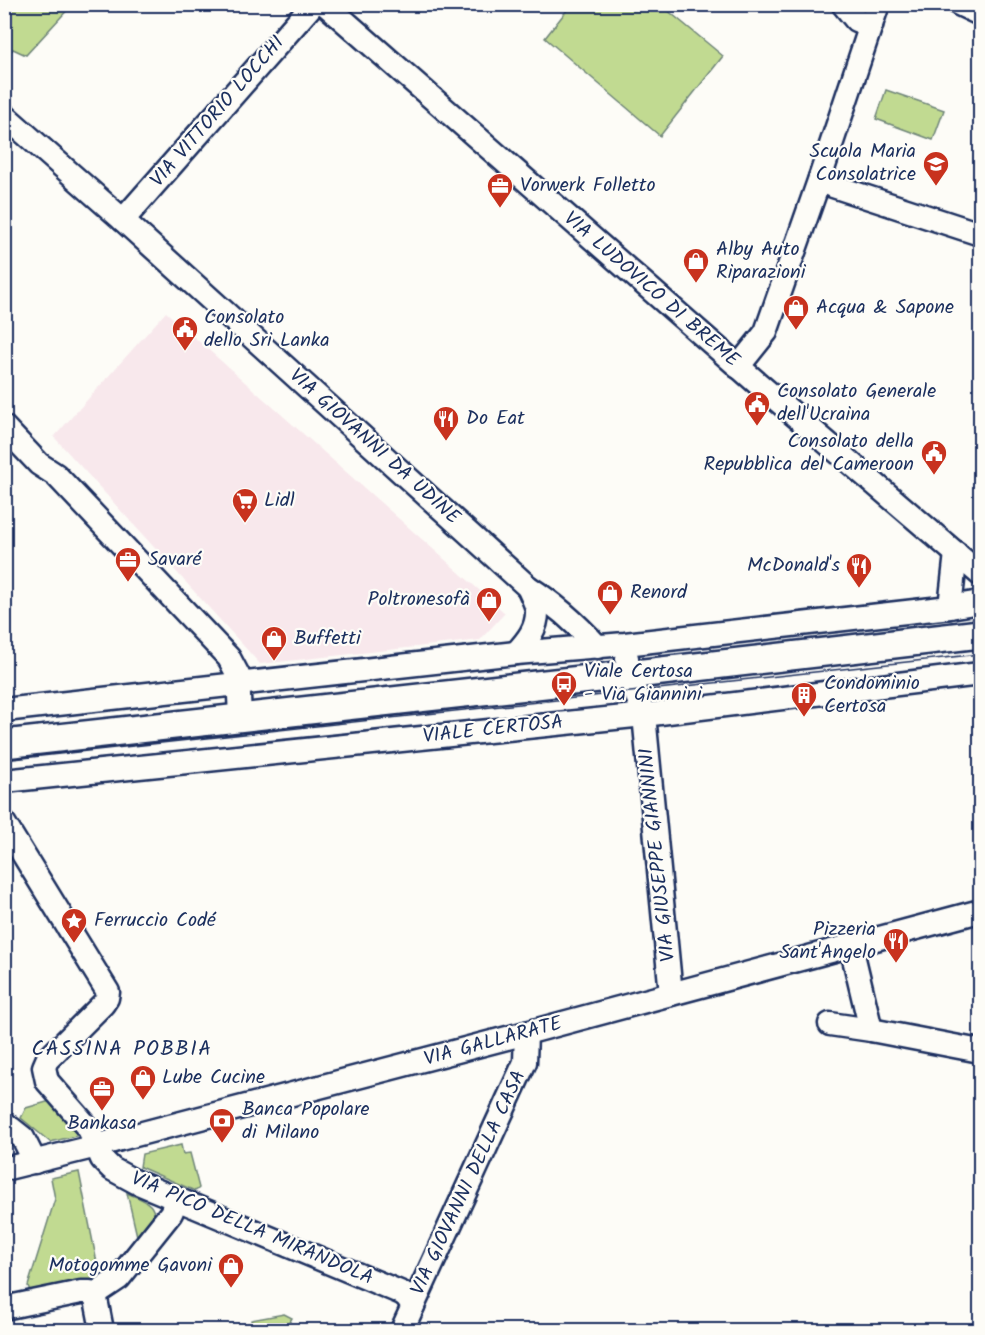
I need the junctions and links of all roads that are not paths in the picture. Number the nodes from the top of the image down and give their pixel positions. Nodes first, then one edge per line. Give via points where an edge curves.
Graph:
1 (313, 4) edge
2 (325, 4) edge
3 (843, 4) edge
4 (878, 4) edge
5 (959, 4) edge
6 (981, 14) edge
7 (871, 26) junction
8 (4, 115) edge
9 (820, 178) junction
10 (123, 220) junction
11 (981, 234) edge
12 (738, 367) junction
13 (4, 427) edge
14 (956, 553) junction
15 (979, 569) edge
16 (528, 587) junction
17 (981, 602) edge
18 (950, 607) junction
19 (981, 634) edge
20 (625, 644) junction
21 (598, 647) junction
22 (516, 653) junction
23 (981, 674) edge
24 (629, 675) junction
25 (239, 684) junction
26 (4, 710) edge
27 (644, 715) junction
28 (240, 717) junction
29 (4, 744) edge
30 (4, 781) edge
31 (4, 823) edge
32 (981, 911) edge
33 (851, 946) junction
34 (671, 994) junction
35 (830, 1024) dead end
36 (871, 1030) junction
37 (526, 1034) junction
38 (981, 1051) edge
39 (4, 1123) edge
40 (97, 1146) junction
41 (35, 1162) junction
42 (4, 1169) edge
43 (177, 1199) junction
44 (95, 1294) junction
45 (413, 1306) junction
46 (4, 1308) edge
47 (102, 1330) edge
48 (402, 1330) edge

1 - 10 street, VIA VITTORIO LOCCHI
2 - 12 street, VIA LUDOVICO DI BREME
3 - 7 street via 856,20
4 - 7 street
5 - 6 street
7 - 9 street
8 - 10 street, VIA GIOVANNI DA UDINE
9 - 11 street via 832,186
9 - 12 street via 766,332
10 - 16 street, VIA GIOVANNI DA UDINE
12 - 14 street, VIA LUDOVICO DI BREME
13 - 25 street via 39,464 56,475 229,658
14 - 15 street, VIA LUDOVICO DI BREME
14 - 18 street
16 - 21 street, VIA GIOVANNI DA UDINE via 549,600
16 - 22 street via 537,609 536,623
17 - 18 street
18 - 20 street
19 - 24 main road, VIALE CERTOSA
20 - 21 street
20 - 24 street, VIA GIUSEPPE GIANNINI
21 - 22 street
22 - 25 street
23 - 27 street, VIALE CERTOSA
24 - 27 street, VIA GIUSEPPE GIANNINI
24 - 28 main road, VIALE CERTOSA
25 - 26 street
25 - 28 street
27 - 30 street, VIALE CERTOSA
27 - 34 street, VIA GIUSEPPE GIANNINI
28 - 29 main road, VIALE CERTOSA
31 - 40 street, VIA PICO DELLA MIRANDOLA via 108,992 103,1004 44,1067 47,1081 89,1129
32 - 33 street, VIA GALLARATE
33 - 34 street, VIA GALLARATE
33 - 36 street
34 - 37 street, VIA GALLARATE
35 - 36 street
36 - 38 street
37 - 40 street, VIA GALLARATE
37 - 45 street, VIA GIOVANNI DELLA CASA via 525,1062
39 - 41 street via 23,1138
40 - 41 street, VIA GALLARATE
40 - 43 street, VIA PICO DELLA MIRANDOLA via 112,1169
41 - 42 street, VIA GALLARATE
43 - 44 street via 171,1213 119,1278
43 - 45 street, VIA PICO DELLA MIRANDOLA via 402,1293
44 - 46 street via 81,1292
44 - 47 street
45 - 48 street, VIA GIOVANNI DELLA CASA

